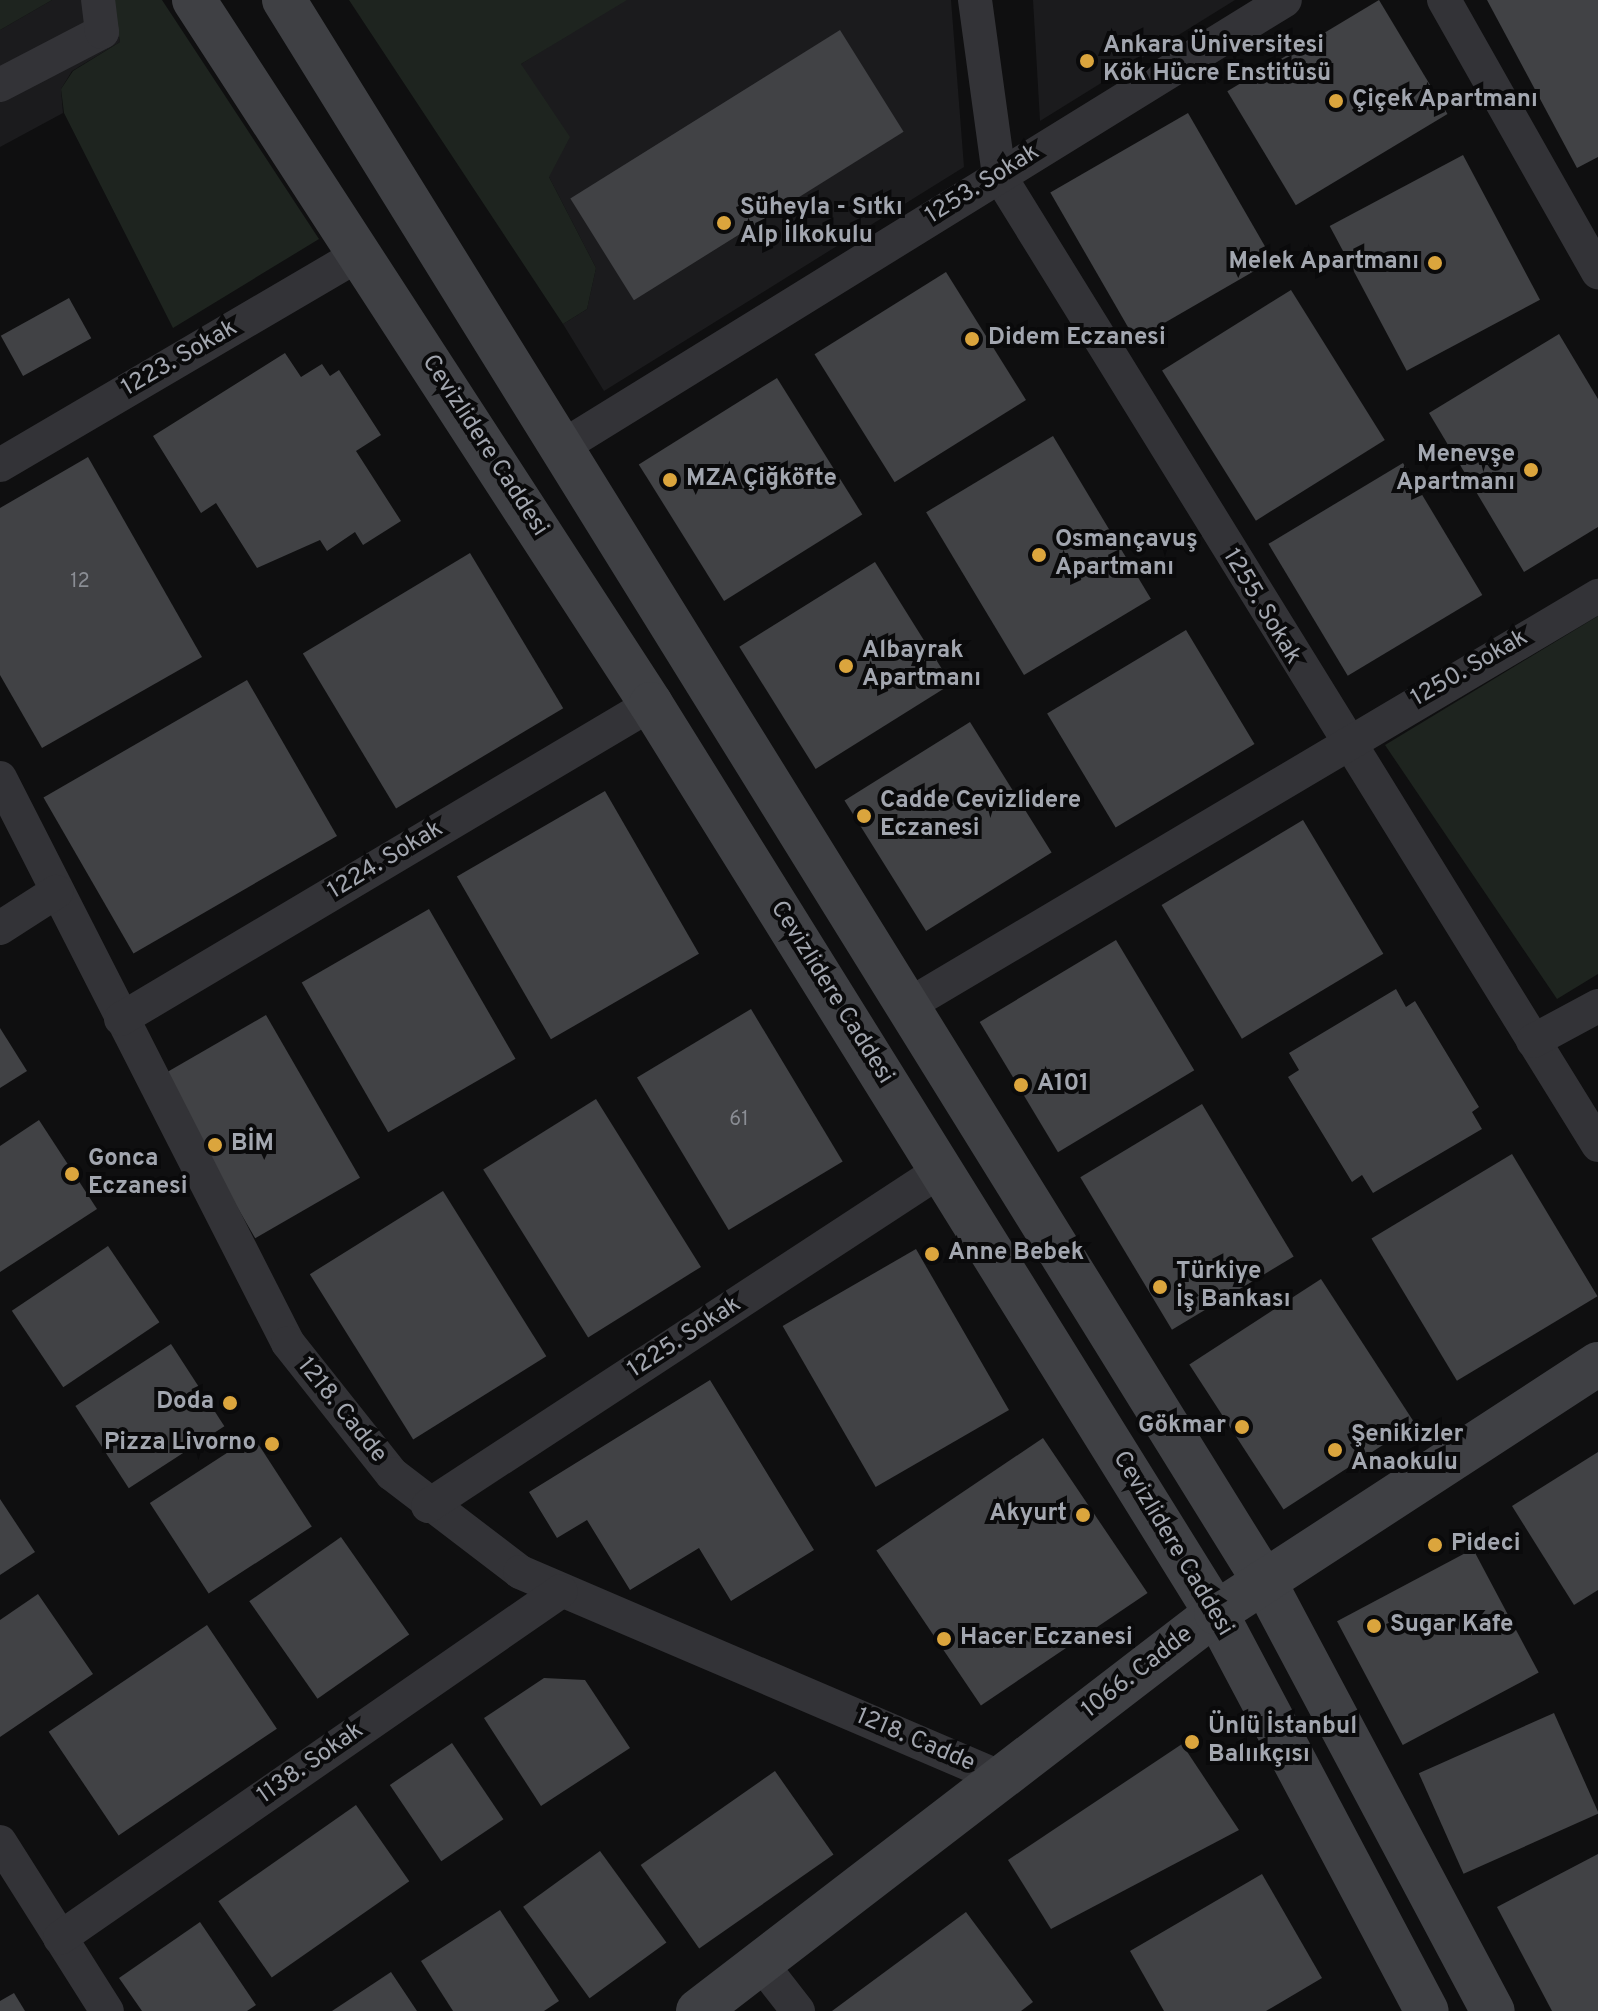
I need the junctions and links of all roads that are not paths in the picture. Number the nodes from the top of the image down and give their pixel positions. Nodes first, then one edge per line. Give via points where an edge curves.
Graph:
1 (98, 0) edge
2 (194, 0) edge
3 (284, 0) edge
4 (975, 0) edge
5 (1285, 0) edge
6 (1444, 0) edge
7 (0, 85) edge
8 (999, 175) junction
9 (360, 254) junction
10 (1598, 272) edge
11 (560, 448) junction
12 (0, 465) edge
13 (1598, 596) edge
14 (651, 704) junction
15 (1343, 742) junction
16 (0, 778) edge
17 (56, 892) junction
18 (0, 928) edge
19 (1598, 1006) edge
20 (905, 1007) junction
21 (121, 1019) junction
22 (1533, 1041) junction
23 (1598, 1145) edge
24 (941, 1170) junction
25 (1598, 1364) edge
26 (428, 1506) junction
27 (1264, 1581) junction
28 (561, 1591) junction
29 (1216, 1613) junction
30 (1004, 1779) junction
31 (0, 1842) edge
32 (60, 1938) junction
33 (763, 1966) junction
34 (107, 2011) edge
35 (698, 2011) edge
36 (798, 2011) edge
37 (1427, 2011) edge
38 (1493, 2011) edge

1 - 7 street via 102,32
2 - 9 main road, Cevizlidere Caddesi
3 - 11 main road
4 - 8 street, 1255. Sokak
5 - 8 street, 1253. Sokak
6 - 10 street
8 - 11 street, 1253. Sokak
8 - 15 street, 1255. Sokak
9 - 12 street, 1223. Sokak
9 - 14 main road, Cevizlidere Caddesi
11 - 20 main road
13 - 15 street, 1250. Sokak
14 - 21 street, 1224. Sokak
14 - 24 main road, Cevizlidere Caddesi
15 - 20 street, 1250. Sokak
15 - 22 street, 1255. Sokak
16 - 17 street, 1218. Cadde
17 - 18 street
17 - 21 street, 1218. Cadde
19 - 22 street
20 - 27 main road
21 - 26 street, 1218. Cadde via 288,1343 356,1436
22 - 23 street, 1255. Sokak
24 - 26 street, 1225. Sokak
24 - 29 main road, Cevizlidere Caddesi
25 - 27 main road, 1066. Cadde
26 - 28 street, 1218. Cadde via 484,1549
27 - 29 main road, 1066. Cadde
27 - 38 main road
28 - 30 street, 1218. Cadde
28 - 32 street, 1138. Sokak
29 - 30 main road, 1066. Cadde
29 - 37 main road, Cevizlidere Caddesi
30 - 33 main road, 1066. Cadde
31 - 32 street
32 - 34 street
33 - 35 main road, 1066. Cadde
33 - 36 street

